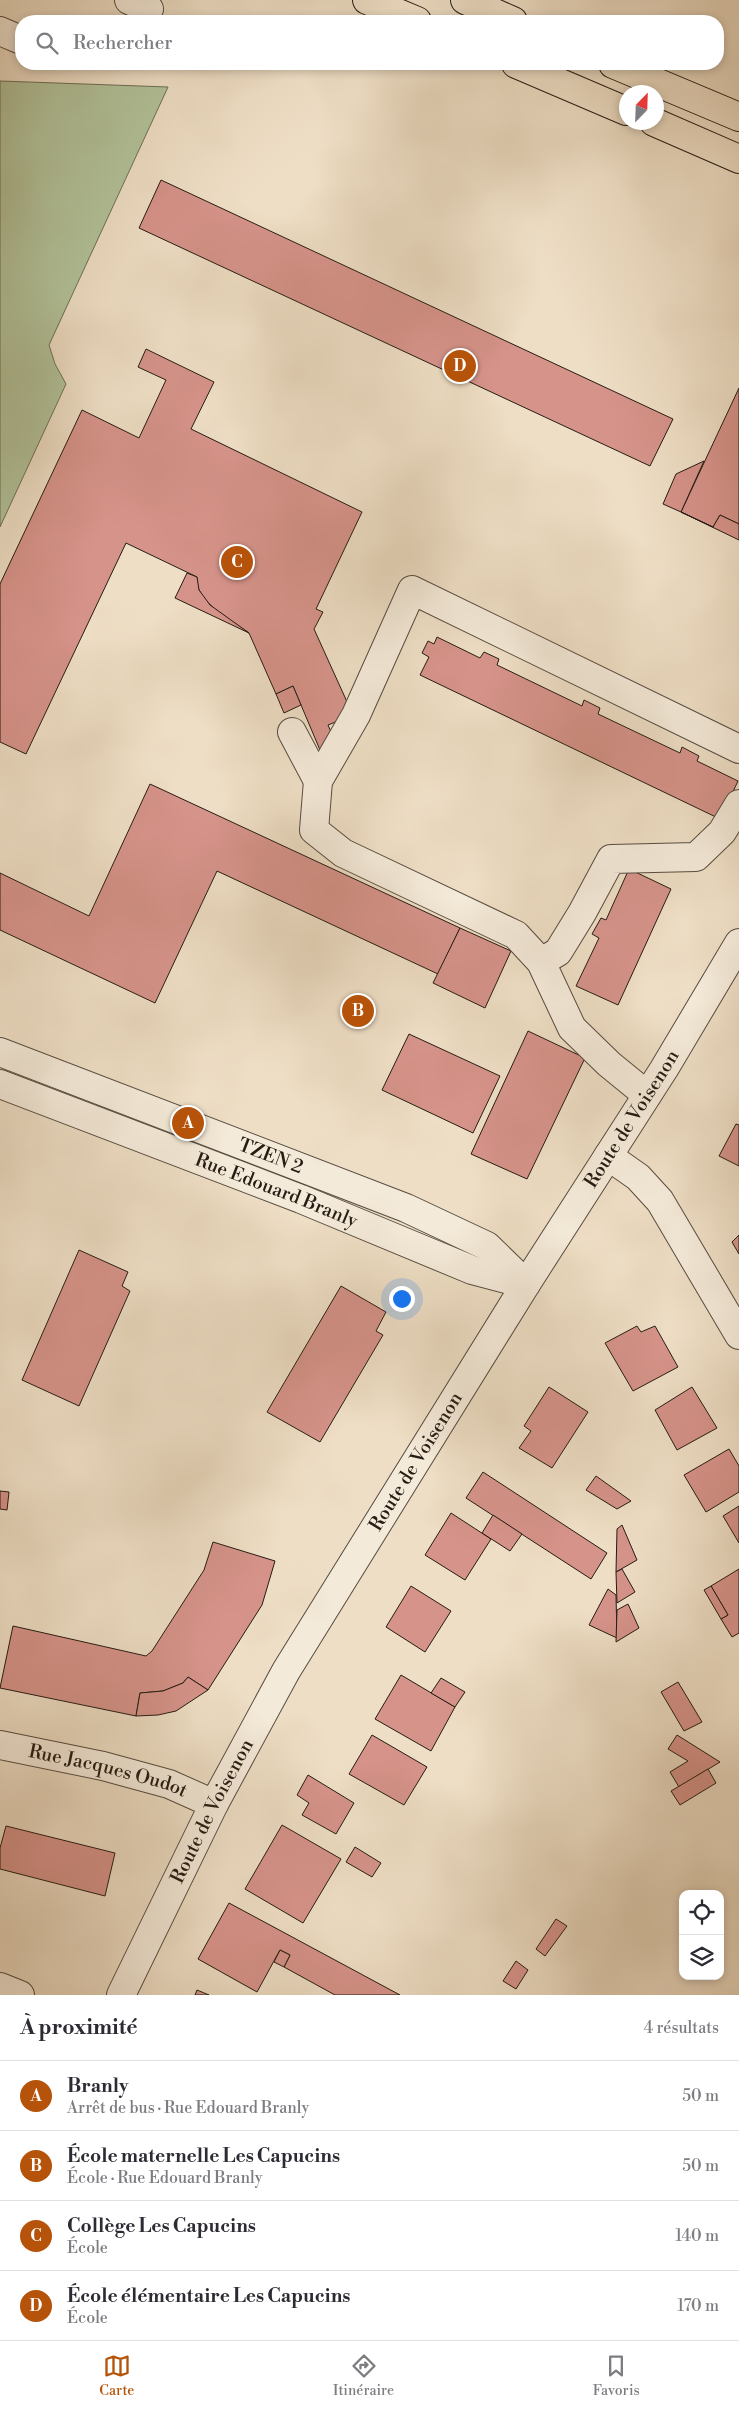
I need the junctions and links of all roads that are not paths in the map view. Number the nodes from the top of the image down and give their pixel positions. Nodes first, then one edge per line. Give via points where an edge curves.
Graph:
1 (368, 0) edge
2 (465, 0) edge
3 (403, 15) edge
4 (499, 15) edge
5 (0, 31) edge
6 (15, 37) edge
7 (530, 70) edge
8 (627, 70) edge
9 (619, 108) edge
10 (739, 117) edge
11 (664, 126) edge
12 (739, 159) edge
13 (292, 732) dead end
14 (739, 749) edge
15 (318, 781) junction
16 (739, 804) edge
17 (739, 944) edge
18 (541, 962) junction
19 (731, 974) edge
20 (0, 1052) edge
21 (0, 1084) edge
22 (647, 1095) junction
23 (608, 1156) junction
24 (526, 1284) junction
25 (739, 1335) edge
26 (0, 1745) edge
27 (214, 1804) junction
28 (0, 1987) edge
29 (20, 1995) edge
30 (121, 1995) edge

1 - 3 main road
2 - 4 main road
5 - 6 street
7 - 9 main road
8 - 10 main road
11 - 12 main road
13 - 15 street
14 - 15 street via 412,590 356,715
15 - 18 street via 314,830 343,853 516,935
16 - 18 street via 722,832 696,856 611,859 558,952
17 - 19 street, Route de Voisenon
18 - 22 street via 572,1028
19 - 22 street, Route de Voisenon
20 - 24 street, TZEN 2 via 406,1208 487,1246
21 - 24 street, Rue Edouard Branly via 384,1232 472,1270
22 - 23 street, Route de Voisenon
23 - 24 street, Route de Voisenon
23 - 25 street via 638,1177 660,1201
24 - 27 street, Route de Voisenon via 286,1671
26 - 27 street, Rue Jacques Oudot via 141,1776 169,1784
27 - 30 street, Route de Voisenon
28 - 29 street

